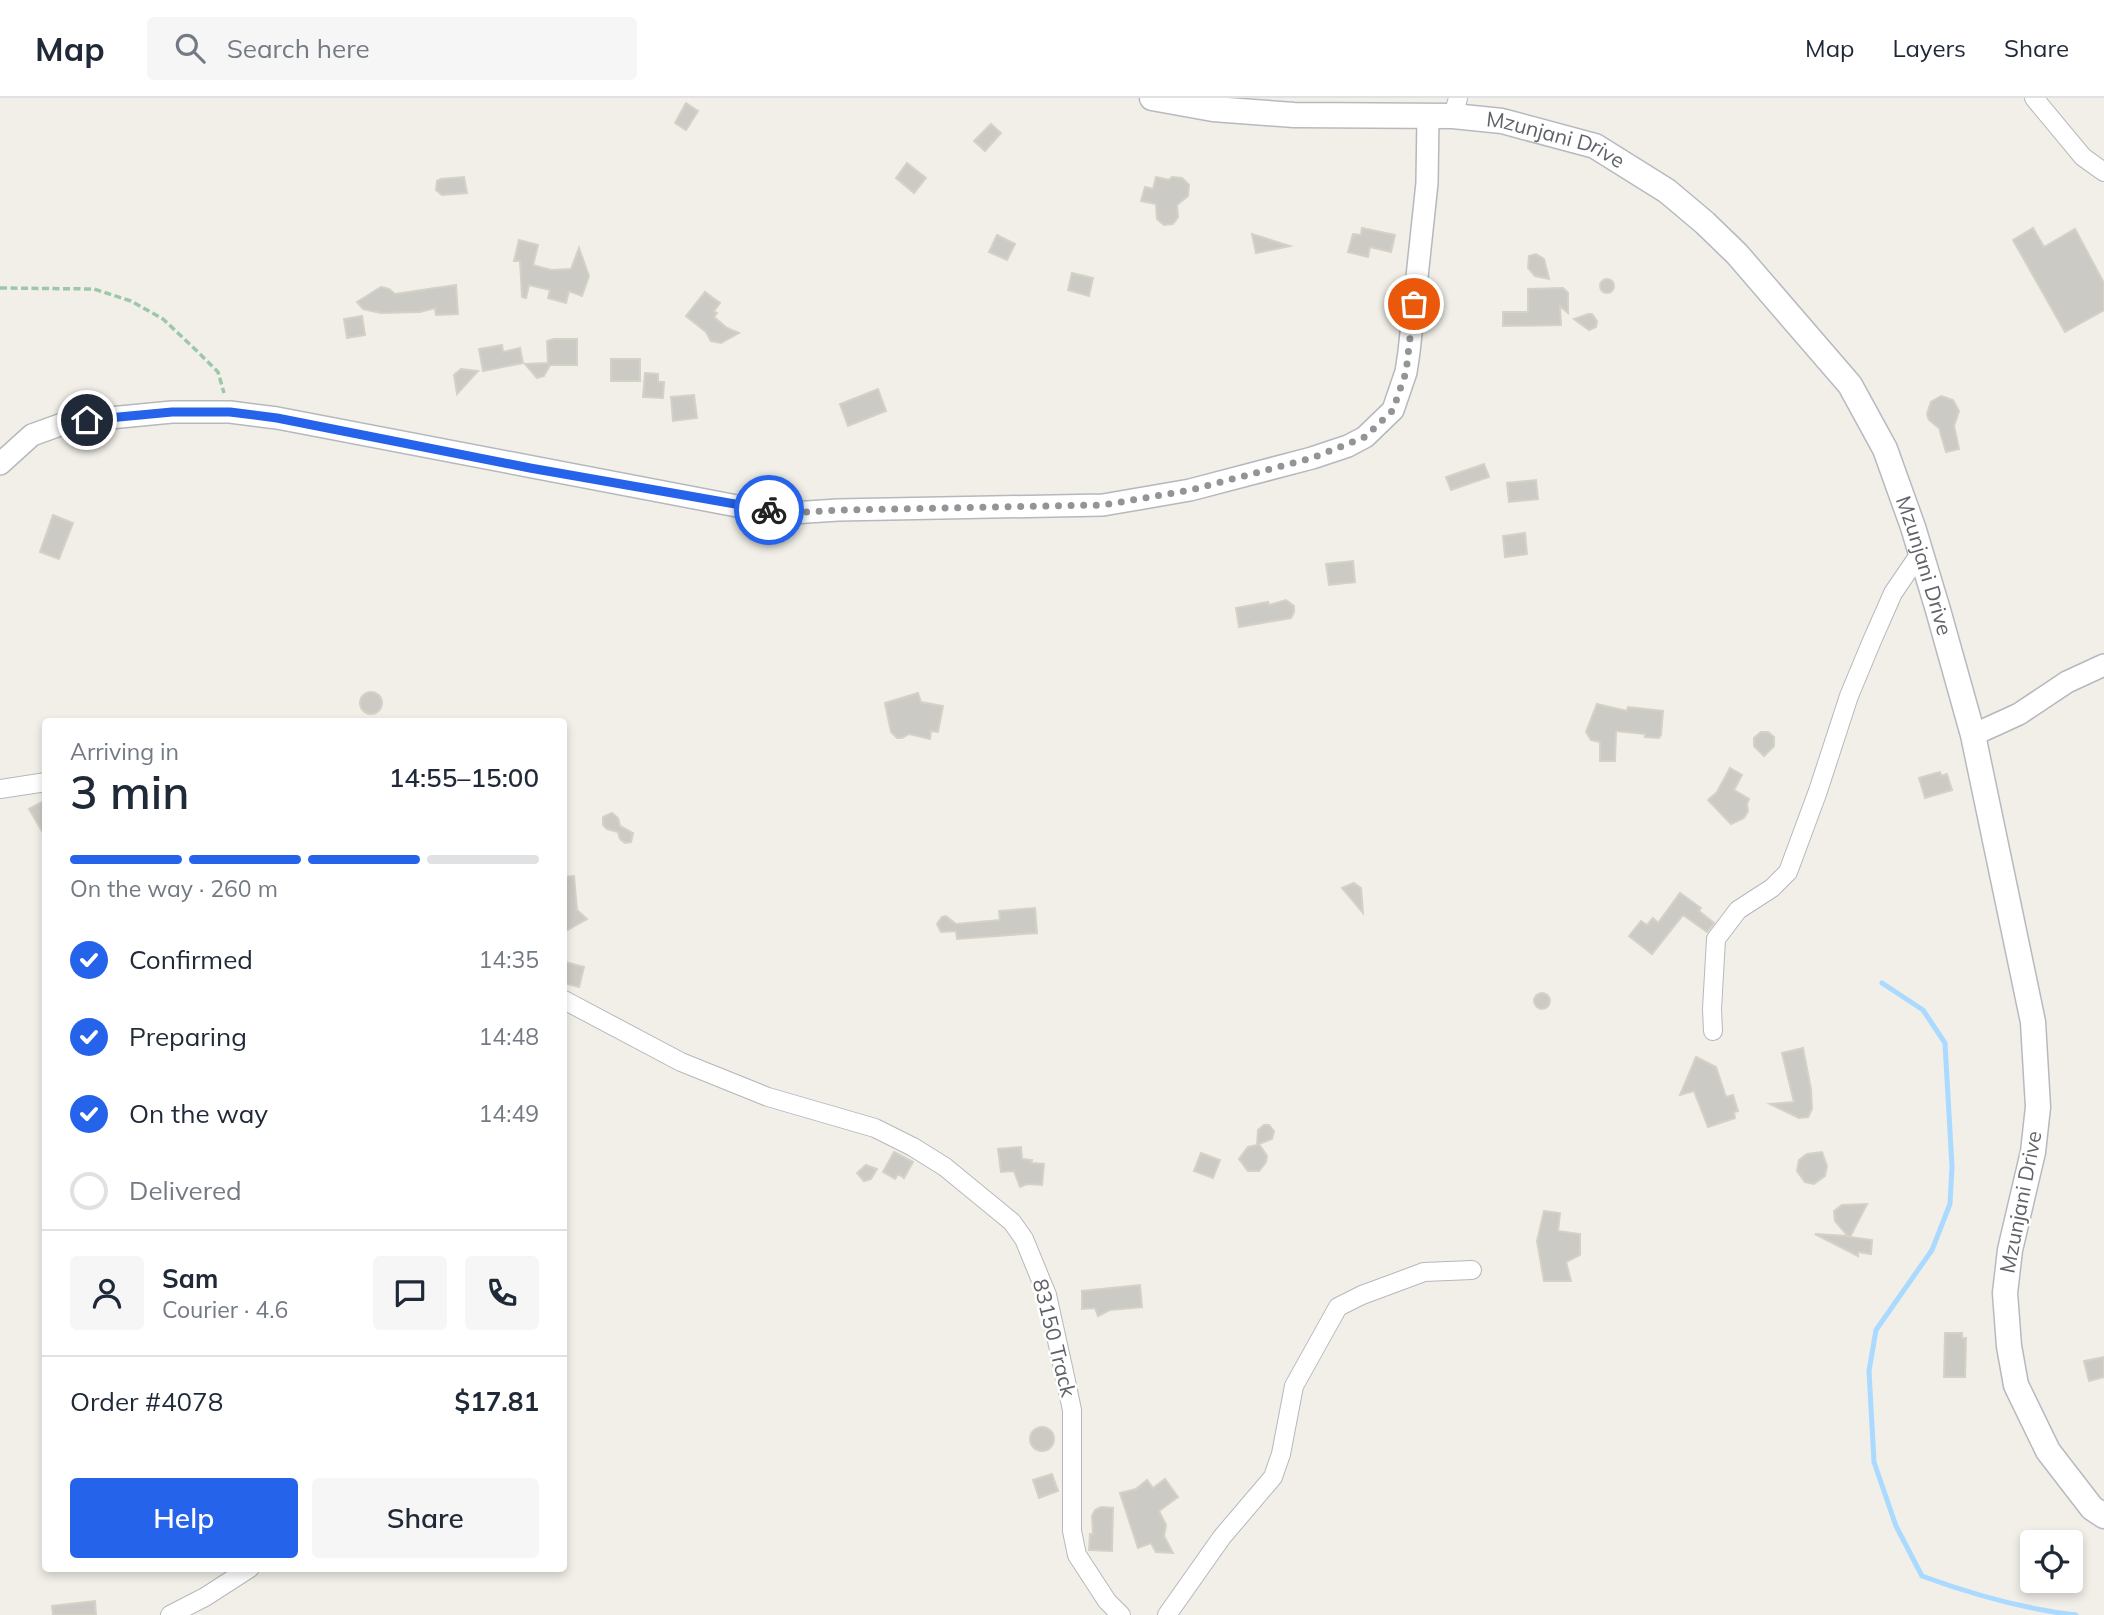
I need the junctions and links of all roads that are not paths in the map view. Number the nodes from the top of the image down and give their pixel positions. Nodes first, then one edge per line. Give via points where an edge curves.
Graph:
1 (1152, 98) edge
2 (2034, 98) edge
3 (1456, 107) edge
4 (1428, 116) junction
5 (2104, 172) edge
6 (0, 464) edge
7 (1921, 552) junction
8 (2104, 664) edge
9 (1973, 735) junction
10 (42, 783) edge
11 (0, 789) edge
12 (567, 1002) edge
13 (1713, 1031) dead end
14 (1472, 1270) dead end
15 (2104, 1516) edge
16 (244, 1572) edge
17 (170, 1615) edge
18 (1121, 1615) edge
19 (1167, 1615) edge

1 - 4 main road, Mzunjani Drive via 1213,109 1294,115
2 - 5 street via 2083,157
3 - 4 main road, Mzunjani Drive
3 - 7 main road, Mzunjani Drive via 1595,146 1667,191 1705,223 1850,385 1885,449
4 - 6 street via 1427,183 1409,352 1393,410 1365,437 1348,446 1191,490 1103,505 792,513 230,412 172,412 68,422 32,435
7 - 9 main road, Mzunjani Drive
7 - 13 street via 1893,593 1862,664 1788,872 1738,910 1716,939
8 - 9 street
9 - 15 main road, Mzunjani Drive via 2032,1022 2036,1071 2033,1152 2005,1293 2009,1346 2016,1385 2048,1451 2092,1508
10 - 11 street
12 - 18 street, 83150 Track via 681,1062 768,1097 875,1128 914,1147 1012,1222 1028,1247 1047,1295 1065,1372 1072,1410 1072,1531 1077,1555
14 - 19 street via 1424,1272 1338,1307 1294,1386 1273,1477 1222,1537
16 - 17 street

